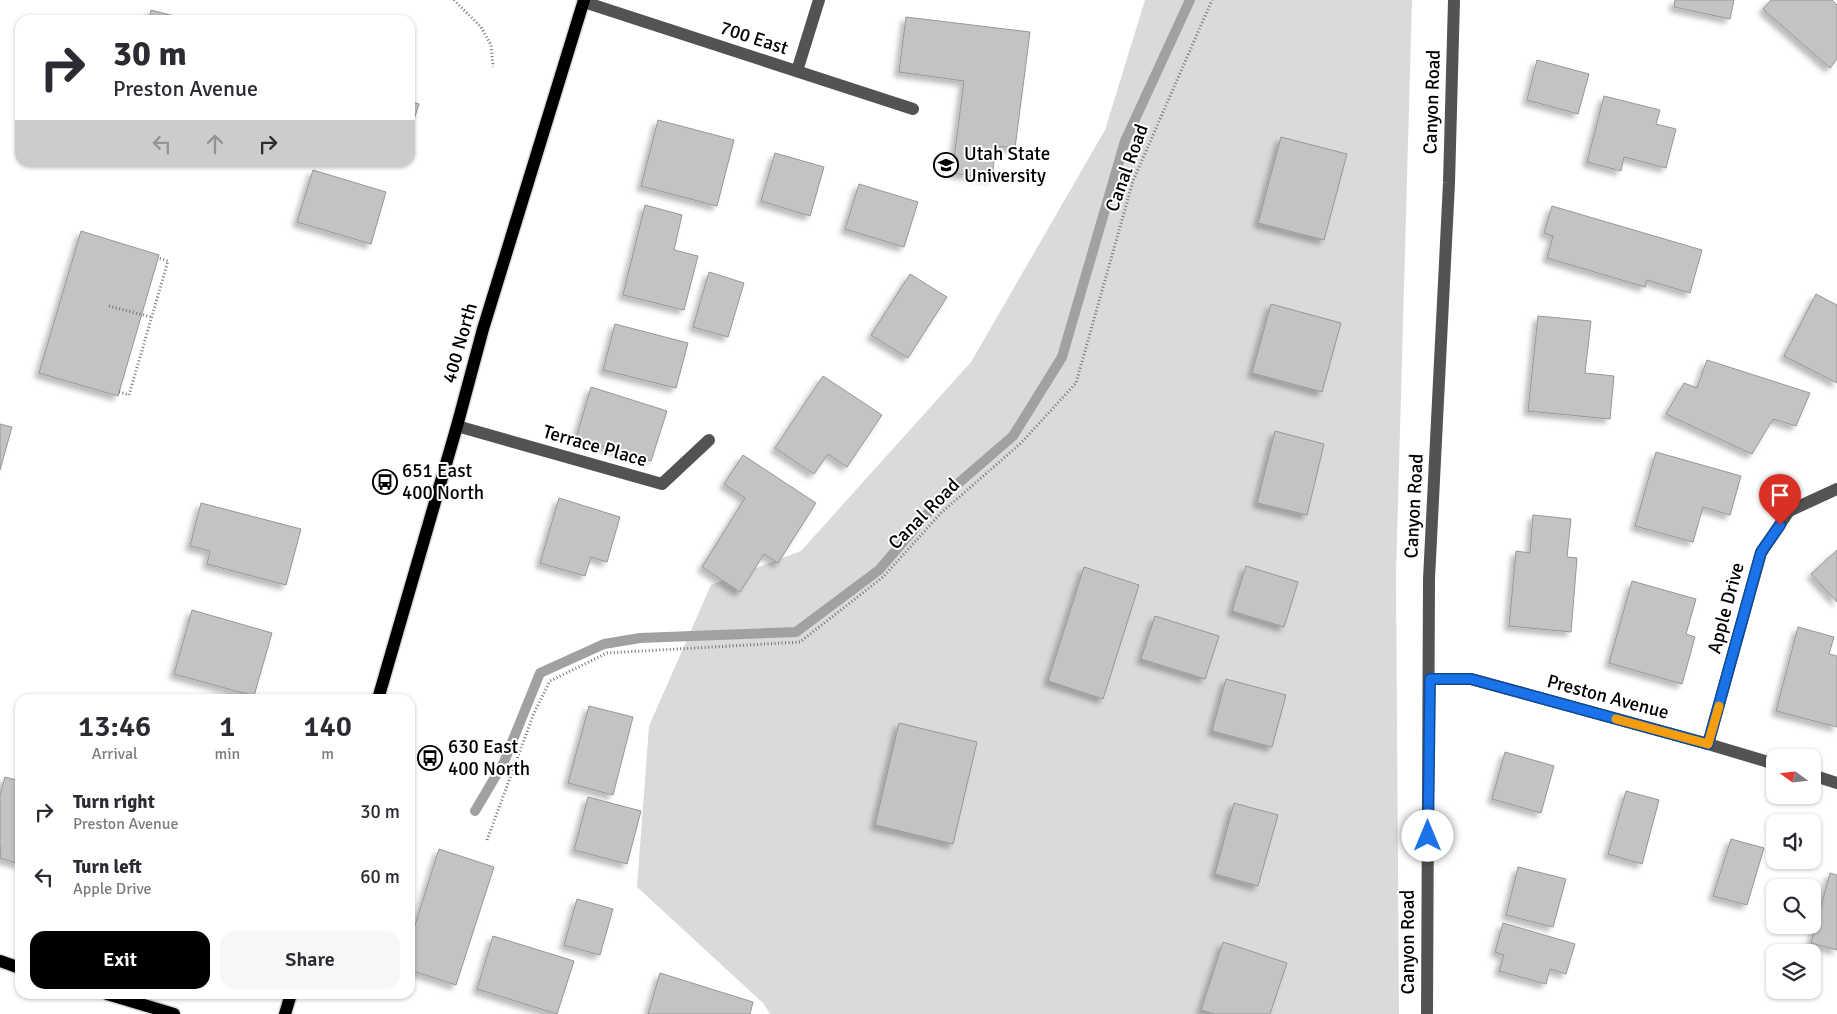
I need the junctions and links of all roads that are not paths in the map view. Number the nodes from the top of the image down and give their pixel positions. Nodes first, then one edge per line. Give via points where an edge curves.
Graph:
1 (819, 0) edge
2 (1454, 0) edge
3 (584, 1) edge
4 (797, 71) junction
5 (913, 109) dead end
6 (457, 426) junction
7 (709, 440) dead end
8 (1837, 489) edge
9 (1430, 679) junction
10 (379, 694) edge
11 (1708, 744) junction
12 (1766, 761) edge
13 (1821, 778) edge
14 (1837, 783) edge
15 (0, 962) edge
16 (15, 966) edge
17 (124, 999) edge
18 (290, 999) edge
19 (174, 1014) edge
20 (285, 1014) edge
21 (1427, 1014) edge

1 - 4 street
2 - 9 street, Canyon Road via 1449,182 1429,579
3 - 4 street, 700 East
3 - 6 main road, 400 North via 483,329
4 - 5 street, 700 East
6 - 7 street, Terrace Place via 662,484
6 - 10 main road, 400 North
8 - 11 street, Apple Drive via 1789,511 1761,552
9 - 11 street, Preston Avenue via 1471,679
9 - 21 street, Canyon Road
11 - 12 street, Preston Avenue
13 - 14 street
15 - 16 main road
17 - 19 main road
18 - 20 main road

